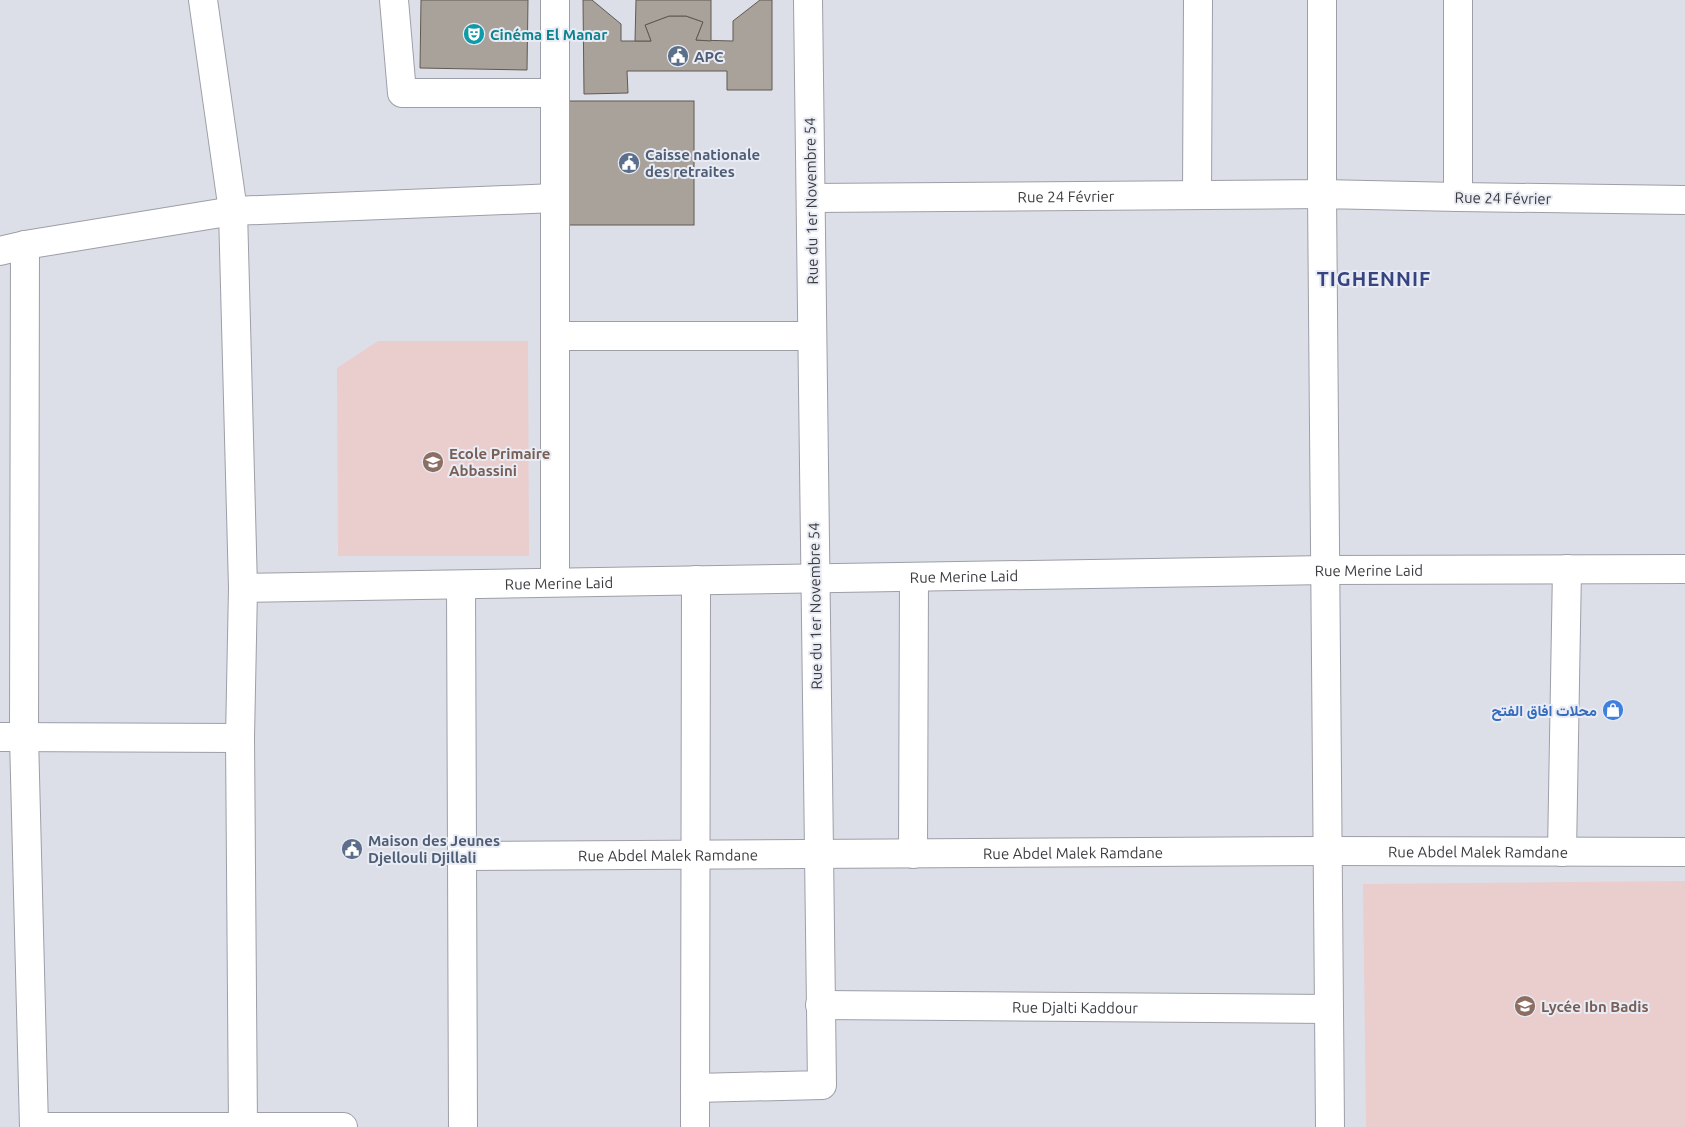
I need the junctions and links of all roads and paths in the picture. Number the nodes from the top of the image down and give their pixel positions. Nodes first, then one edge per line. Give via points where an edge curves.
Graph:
1 (203, 0) edge
2 (394, 0) edge
3 (555, 0) edge
4 (808, 0) edge
5 (1198, 0) edge
6 (1322, 0) edge
7 (1458, 0) edge
8 (555, 93) junction
9 (1322, 194) junction
10 (1197, 195) junction
11 (555, 198) junction
12 (810, 198) junction
13 (1458, 198) junction
14 (1685, 200) edge
15 (233, 212) junction
16 (13, 248) edge
17 (555, 336) junction
18 (812, 336) junction
19 (1567, 569) junction
20 (1685, 569) edge
21 (1325, 570) junction
22 (914, 577) junction
23 (815, 578) junction
24 (696, 580) junction
25 (555, 582) junction
26 (461, 584) junction
27 (243, 588) junction
28 (12, 737) edge
29 (240, 738) junction
30 (1328, 851) junction
31 (1562, 852) junction
32 (1685, 852) edge
33 (819, 854) junction
34 (913, 854) junction
35 (695, 855) junction
36 (462, 856) junction
37 (820, 1005) junction
38 (1329, 1009) junction
39 (695, 1088) junction
40 (34, 1127) edge
41 (39, 1127) edge
42 (243, 1127) edge
43 (343, 1127) edge
44 (463, 1127) edge
45 (695, 1127) edge
46 (1330, 1127) edge

1 - 15 street
2 - 8 street via 402,93
3 - 8 street
4 - 12 street, Rue du 1er Novembre 54
5 - 10 street
6 - 9 street
7 - 13 street
8 - 11 street
9 - 10 street, Rue 24 Février
9 - 13 street, Rue 24 Février
9 - 21 street
10 - 12 street, Rue 24 Février
11 - 15 street
11 - 17 street
12 - 18 street, Rue du 1er Novembre 54
13 - 14 street, Rue 24 Février
15 - 16 street
15 - 27 street
16 - 28 street
17 - 18 street
17 - 25 street
18 - 23 street, Rue du 1er Novembre 54
19 - 20 street, Rue Merine Laid
19 - 21 street, Rue Merine Laid
19 - 31 street
21 - 22 street, Rue Merine Laid
21 - 30 street
22 - 23 street, Rue Merine Laid
22 - 34 street
23 - 24 street, Rue Merine Laid
23 - 33 street, Rue du 1er Novembre 54
24 - 25 street, Rue Merine Laid
24 - 35 street
25 - 26 street, Rue Merine Laid
26 - 27 street, Rue Merine Laid
26 - 36 street
27 - 29 street
28 - 29 street
28 - 40 street
29 - 42 street
30 - 31 street, Rue Abdel Malek Ramdane
30 - 34 street, Rue Abdel Malek Ramdane
30 - 38 street
31 - 32 street, Rue Abdel Malek Ramdane
33 - 34 street, Rue Abdel Malek Ramdane
33 - 35 street, Rue Abdel Malek Ramdane
33 - 37 street, Rue du 1er Novembre 54
35 - 36 street, Rue Abdel Malek Ramdane
35 - 39 street
36 - 44 street
37 - 38 street, Rue Djalti Kaddour
37 - 39 street, Rue du 1er Novembre 54 via 822,1085
38 - 46 street
39 - 45 street
41 - 42 street
42 - 43 street

